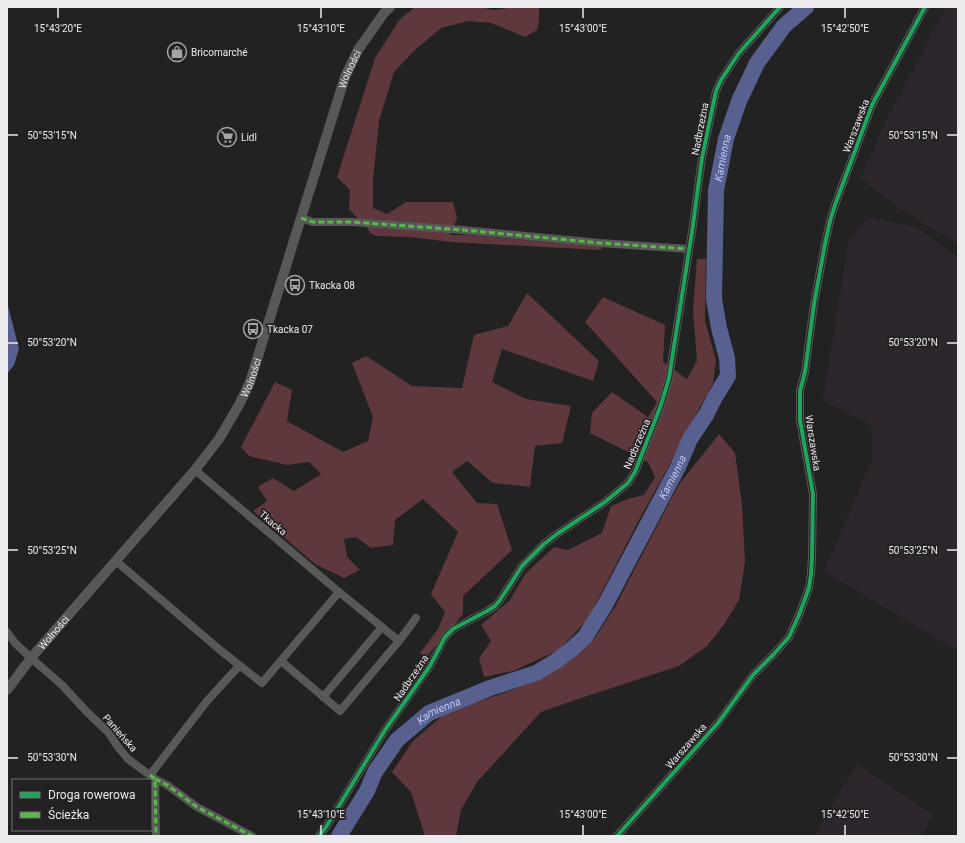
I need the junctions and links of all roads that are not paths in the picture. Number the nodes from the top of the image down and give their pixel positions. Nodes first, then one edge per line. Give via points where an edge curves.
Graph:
1 (390, 7) edge
2 (780, 7) edge
3 (925, 7) edge
4 (301, 218) junction
5 (689, 249) junction
6 (195, 470) junction
7 (116, 561) junction
8 (339, 592) junction
9 (416, 618) dead end
10 (382, 627) junction
11 (7, 632) edge
12 (399, 641) junction
13 (32, 658) junction
14 (281, 661) junction
15 (239, 666) junction
16 (8, 685) edge
17 (323, 697) junction
18 (153, 777) junction
19 (156, 836) edge
20 (252, 836) edge
21 (319, 836) edge
22 (617, 836) edge

1 - 4 street, Wolności via 358,50 345,77
2 - 5 street, Nadbrzeżna via 739,53 720,80 702,158
3 - 22 street, Warszawska via 872,105 835,205 825,244 800,391 800,420 813,494 813,521 809,588 799,615 788,637 753,675 718,723
4 - 5 street via 313,222 352,222
4 - 6 street, Wolności via 250,382 219,439
5 - 21 street, Nadbrzeżna via 669,378 635,472 621,490 544,544 522,566 495,606 453,629
6 - 7 street, Wolności
6 - 8 street, Tkacka
7 - 13 street, Wolności
7 - 15 street
8 - 10 street, Tkacka
8 - 14 street
9 - 12 street
10 - 12 street, Tkacka
10 - 17 street
11 - 13 street, Panieńska
12 - 17 street via 340,711
13 - 16 street, Wolności
13 - 18 street, Panieńska via 62,684 108,733 128,759
14 - 15 street via 262,683
14 - 17 street
15 - 18 street via 207,701
18 - 19 street
18 - 20 street, Panieńska via 197,807

